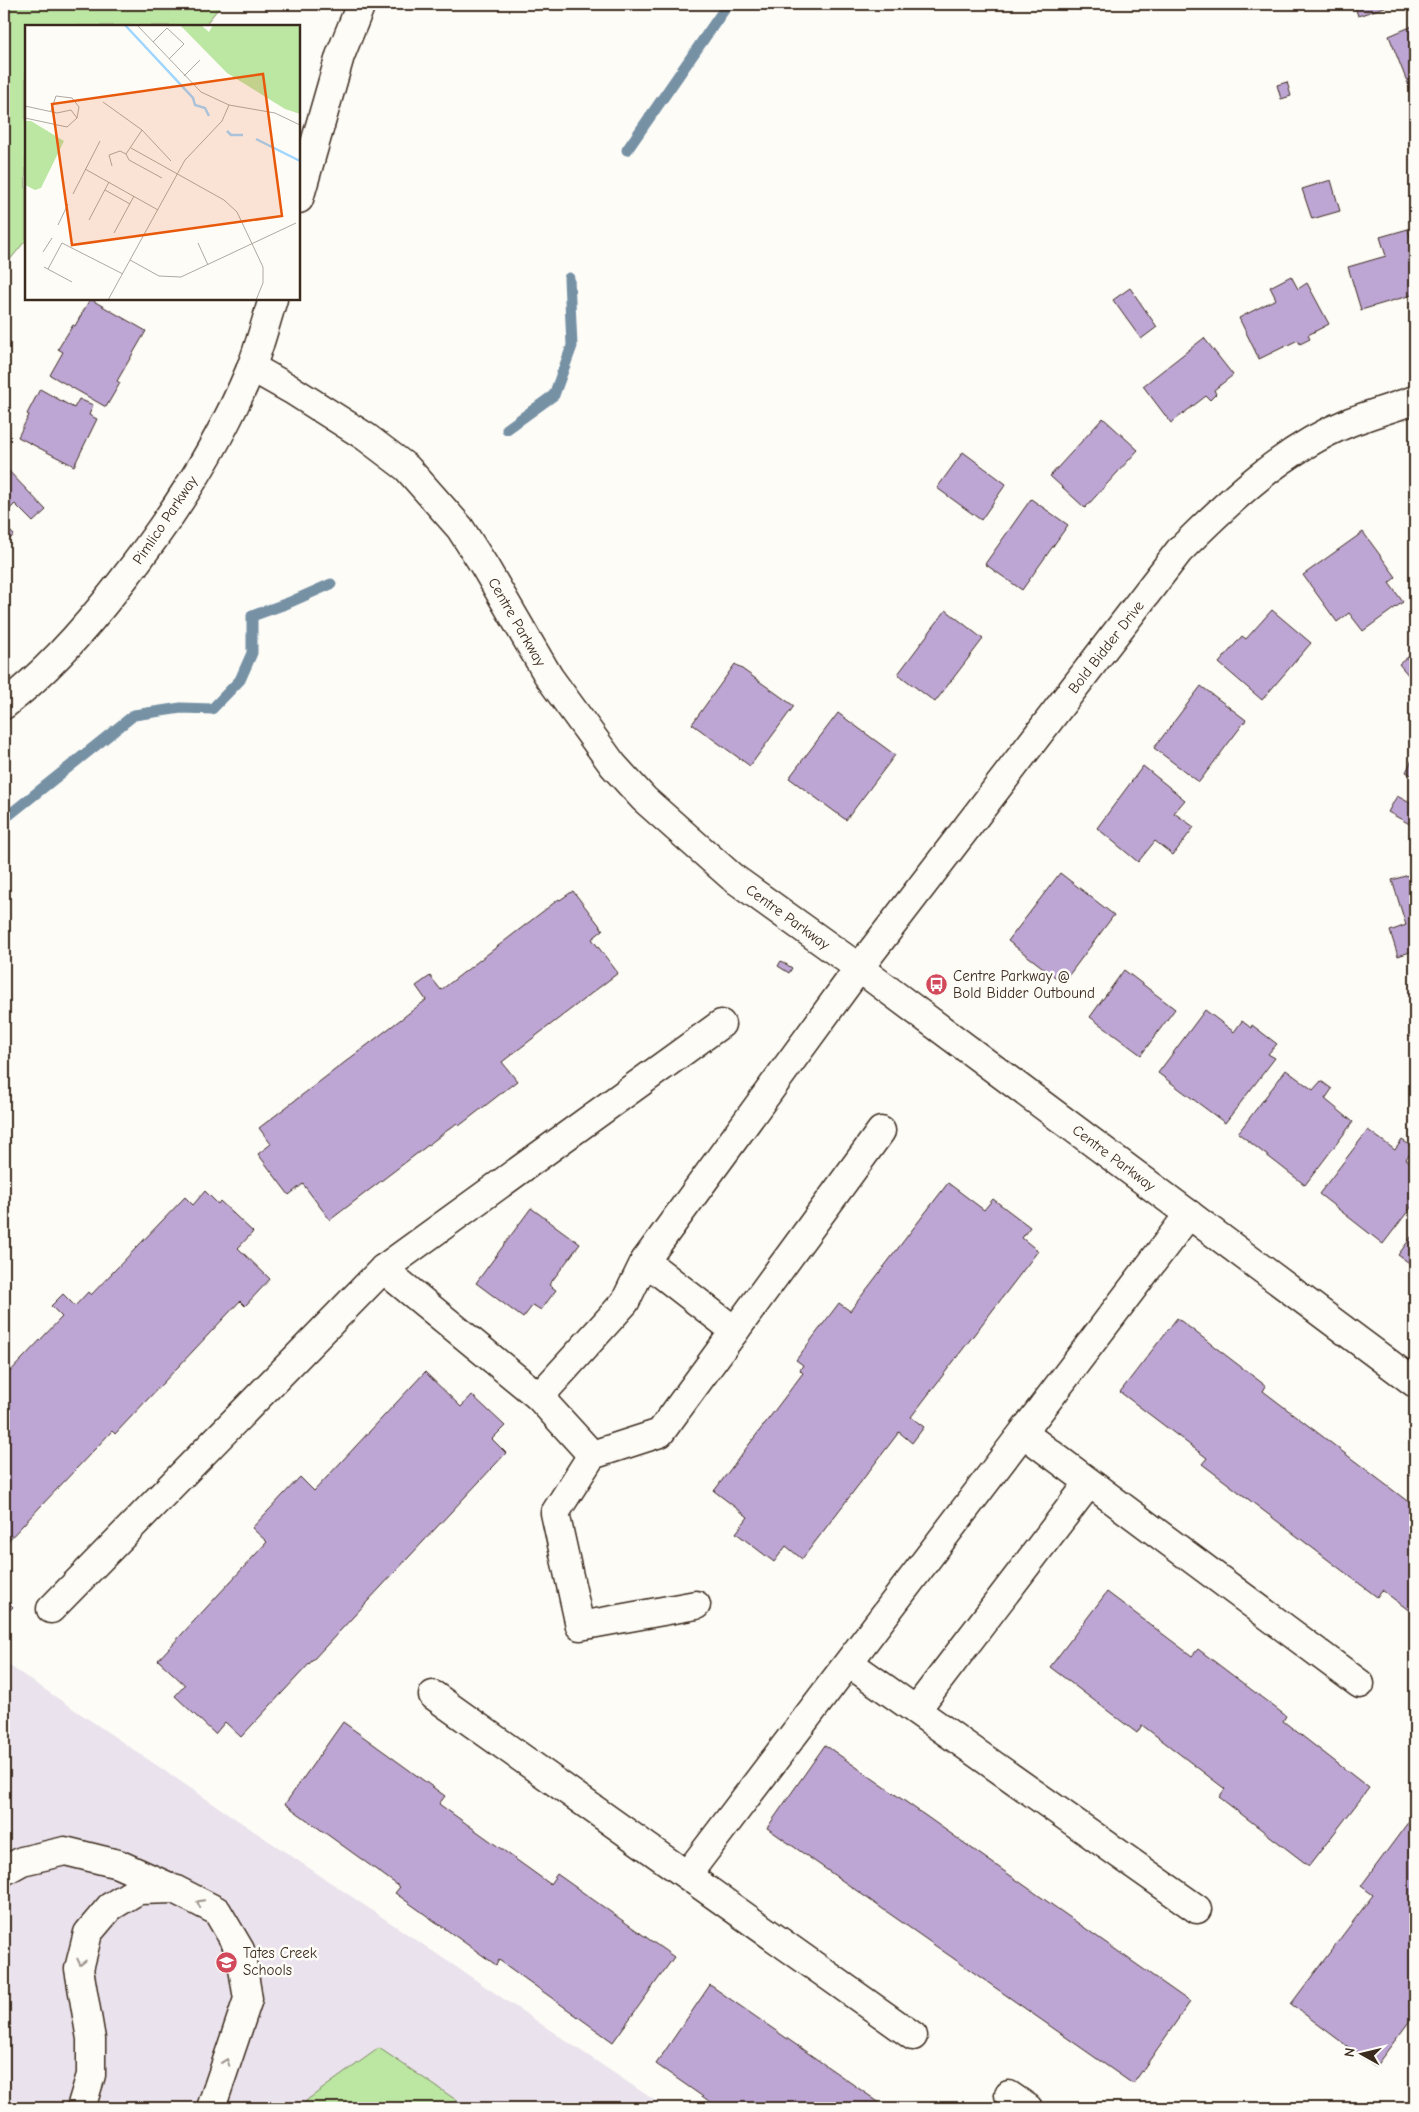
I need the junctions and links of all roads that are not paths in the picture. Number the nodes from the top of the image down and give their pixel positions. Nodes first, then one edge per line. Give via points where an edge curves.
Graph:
1 (361, 4) edge
2 (300, 196) edge
3 (273, 300) edge
4 (251, 367) junction
5 (1415, 400) edge
6 (4, 705) edge
7 (859, 968) junction
8 (721, 1024) dead end
9 (881, 1132) dead end
10 (1189, 1214) junction
11 (645, 1261) junction
12 (382, 1268) junction
13 (735, 1331) junction
14 (1415, 1383) edge
15 (539, 1397) junction
16 (1023, 1433) junction
17 (592, 1455) junction
18 (1089, 1483) junction
19 (696, 1605) dead end
20 (51, 1609) dead end
21 (849, 1662) junction
22 (1360, 1684) dead end
23 (433, 1695) dead end
24 (916, 1710) junction
25 (4, 1871) edge
26 (687, 1875) junction
27 (174, 1890) junction
28 (1197, 1909) dead end
29 (913, 2036) dead end
30 (80, 2108) edge
31 (211, 2108) edge

1 - 2 street via 340,56
3 - 4 street, Pimlico Parkway
4 - 6 street, Pimlico Parkway via 218,436 150,546 87,626
4 - 7 street, Centre Parkway via 366,437 407,468 460,528 549,677 613,765 644,799 732,877
5 - 7 street, Bold Bidder Drive via 1349,422 1286,458 1252,482 1179,551
7 - 10 street, Centre Parkway
7 - 11 street, Bold Bidder Drive
8 - 12 street
9 - 13 street
10 - 14 street, Centre Parkway
10 - 16 street
11 - 13 street
11 - 15 street, Bold Bidder Drive via 626,1302
12 - 15 street
12 - 20 street
13 - 17 street via 660,1433
15 - 17 street
16 - 18 street
16 - 21 street
17 - 19 street via 555,1513 580,1626
18 - 22 street
18 - 24 street
21 - 24 street
21 - 26 street
23 - 26 street
24 - 28 street
25 - 27 street via 22,1861 65,1851 118,1864
26 - 29 street
27 -> 30 street via 138,1890 110,1906 88,1933 79,1969 91,2039 91,2075
31 -> 27 street via 248,1999 240,1950 217,1911

